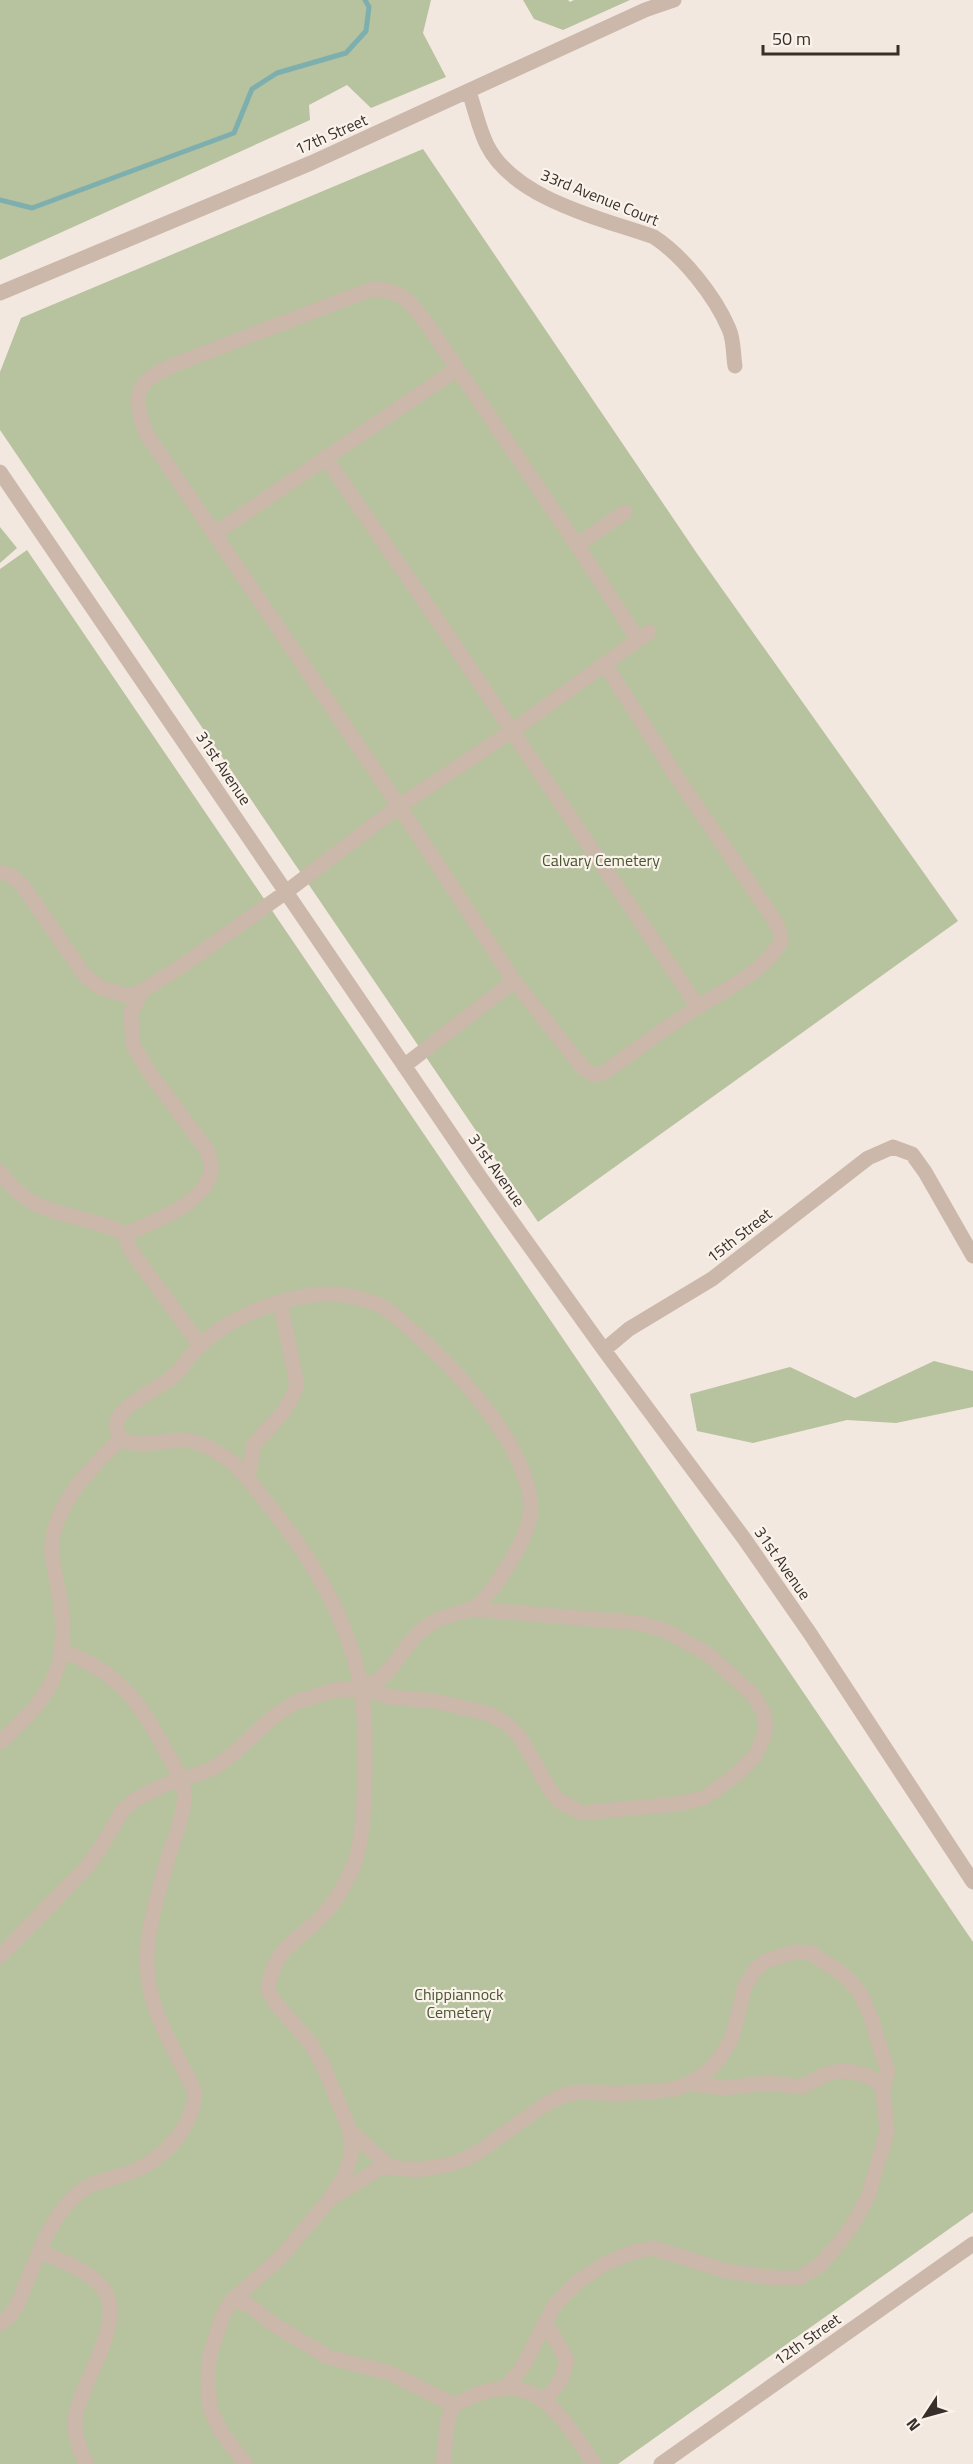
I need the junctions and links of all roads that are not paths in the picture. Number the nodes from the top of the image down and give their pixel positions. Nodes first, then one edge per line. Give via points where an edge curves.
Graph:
1 (674, 0) edge
2 (469, 92) junction
3 (0, 293) edge
4 (735, 366) dead end
5 (457, 369) junction
6 (325, 457) junction
7 (0, 472) edge
8 (625, 512) dead end
9 (214, 534) junction
10 (577, 544) junction
11 (604, 664) junction
12 (512, 731) junction
13 (399, 806) junction
14 (0, 872) edge
15 (286, 892) junction
16 (514, 981) junction
17 (142, 992) junction
18 (698, 1007) junction
19 (404, 1066) junction
20 (0, 1172) edge
21 (125, 1234) junction
22 (973, 1256) edge
23 (280, 1304) junction
24 (200, 1346) junction
25 (604, 1350) junction
26 (120, 1439) junction
27 (248, 1478) junction
28 (472, 1609) junction
29 (63, 1651) junction
30 (361, 1688) junction
31 (0, 1742) edge
32 (180, 1780) junction
33 (973, 1882) edge
34 (0, 1956) edge
35 (689, 2084) junction
36 (883, 2086) junction
37 (350, 2131) junction
38 (390, 2167) junction
39 (330, 2199) junction
40 (973, 2244) edge
41 (39, 2251) junction
42 (231, 2301) junction
43 (546, 2323) junction
44 (0, 2324) edge
45 (506, 2389) junction
46 (545, 2401) junction
47 (454, 2405) junction
48 (87, 2464) edge
49 (246, 2464) edge
50 (443, 2464) edge
51 (594, 2464) edge
52 (661, 2464) edge

1 - 2 street, 17th Street
2 - 3 street, 17th Street via 311,163
2 - 4 street, 33rd Avenue Court via 487,145 522,184 555,202 654,237 668,246 698,279 721,313 730,331
5 - 6 street
5 - 9 street via 411,302 395,292 372,289 151,375 136,404 146,433
5 - 10 street
6 - 9 street
6 - 12 street
7 - 15 street, 31st Avenue
8 - 10 street
9 - 13 street
10 - 11 street via 644,636
11 - 12 street
11 - 18 street via 780,933 781,942 764,965
12 - 13 street
12 - 18 street
13 - 15 street
13 - 16 street
14 - 17 street via 24,886 85,976 101,988 128,996
15 - 17 street
15 - 19 street, 31st Avenue
16 - 18 street via 583,1068 594,1076
16 - 19 street
17 - 21 street via 131,1013 133,1045 148,1072 207,1150 212,1164 209,1180 180,1209
19 - 25 street, 31st Avenue
20 - 21 street via 20,1194 39,1207
21 - 24 street via 129,1248
22 - 25 street, 15th Street via 918,1163 912,1155 893,1147 868,1158 712,1279 629,1329
23 - 24 street via 239,1317
23 - 27 street via 297,1384 282,1414 254,1444
23 - 28 street via 330,1294 379,1305 452,1366 502,1432 527,1485 530,1516 512,1556 492,1588
24 - 26 street via 155,1391 125,1408 116,1426
25 - 33 street, 31st Avenue via 743,1537
26 - 27 street via 133,1445 191,1441 222,1455
26 - 29 street via 65,1502 53,1535 51,1555 60,1601
27 - 30 street via 287,1527 332,1602 354,1657
28 - 30 street via 448,1615 424,1628 381,1679
28 - 30 street via 638,1623 664,1630 708,1654 753,1695 766,1725 755,1756 704,1798 582,1813 559,1801 520,1737 490,1714 434,1701 390,1697
29 - 31 street via 50,1689 39,1705
29 - 32 street via 85,1659 134,1698
30 - 32 street via 335,1690 296,1702 212,1769
30 - 37 street via 364,1796 355,1861 345,1883 317,1922 283,1950 273,1965 268,1990 311,2044
32 - 34 street via 136,1799 123,1810 86,1868
32 - 41 street via 185,1799 183,1813 169,1856 147,1957 155,2012 195,2093 194,2106 166,2151 145,2166 88,2186 76,2195 60,2212
35 - 36 street via 725,2088 768,2083 801,2087 840,2071 868,2076
35 - 36 street via 707,2072 732,2038 745,1986 755,1970 764,1962 795,1952 811,1953 844,1975 861,1994 888,2072
35 - 38 street via 670,2090 564,2095 463,2160 416,2170
36 - 43 street via 887,2132 868,2197 852,2226 819,2266 799,2278 774,2278 726,2271 653,2248 605,2264 577,2282 554,2306
37 - 38 street
37 - 39 street via 351,2155 345,2175
38 - 39 street via 380,2168
39 - 42 street via 280,2258
40 - 52 street, 12th Street
41 - 44 street via 13,2314
41 - 48 street via 99,2284 107,2295 109,2326 75,2420 77,2440
42 - 47 street via 248,2304 328,2357 390,2373
42 - 49 street via 209,2358 210,2409 221,2432
43 - 45 street
43 - 46 street via 567,2360 561,2380
45 - 46 street via 537,2395
45 - 47 street via 480,2393
46 - 51 street via 565,2420
47 - 50 street via 448,2419

